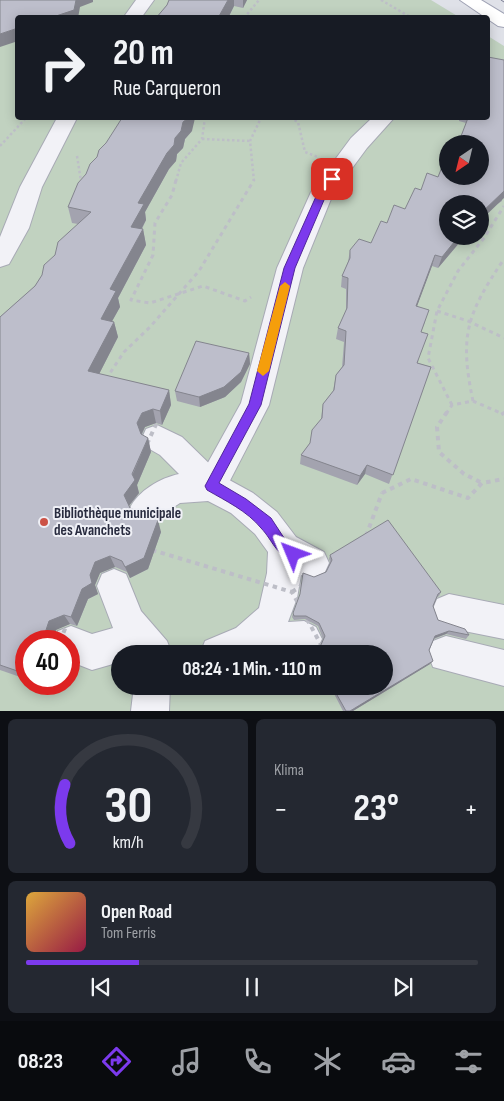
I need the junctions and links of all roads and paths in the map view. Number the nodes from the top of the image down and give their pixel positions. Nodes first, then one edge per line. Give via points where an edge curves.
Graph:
1 (146, 0) edge
2 (259, 0) edge
3 (381, 0) edge
4 (469, 0) edge
5 (134, 15) edge
6 (246, 15) edge
7 (407, 15) edge
8 (504, 22) edge
9 (24, 120) edge
10 (66, 120) edge
11 (205, 120) edge
12 (260, 120) edge
13 (294, 120) edge
14 (382, 120) edge
15 (202, 139) junction
16 (250, 141) junction
17 (0, 146) edge
18 (342, 166) junction
19 (504, 206) edge
20 (0, 258) edge
21 (504, 259) edge
22 (290, 268) junction
23 (178, 296) junction
24 (437, 311) junction
25 (468, 321) junction
26 (504, 338) edge
27 (106, 380) edge
28 (473, 401) junction
29 (452, 405) junction
30 (504, 415) edge
31 (150, 435) junction
32 (504, 479) edge
33 (482, 483) junction
34 (211, 486) junction
35 (146, 508) dead end
36 (363, 543) edge
37 (146, 548) edge
38 (284, 548) junction
39 (309, 573) joint
40 (114, 586) dead end
41 (292, 592) junction
42 (449, 611) dead end
43 (504, 622) edge
44 (309, 629) edge
45 (249, 641) junction
46 (80, 643) edge
47 (145, 645) edge
48 (239, 645) edge
49 (111, 650) edge
50 (446, 654) dead end
51 (504, 668) edge
52 (151, 695) edge
53 (150, 711) edge

1 - 5 street
2 - 6 path
3 - 7 path
4 - 8 main road
9 - 17 path
10 - 20 street via 31,187 17,228
11 - 15 path
12 - 16 path
13 - 18 path via 298,122 305,152
14 - 18 street
15 - 16 path
15 - 23 path via 181,164 172,195 155,223 153,255 132,300 150,303
16 - 23 path via 254,182 199,271
18 - 22 street via 322,192
19 - 24 path via 458,271
21 - 25 path via 482,291
22 - 23 path via 246,301 203,286
22 - 34 street via 255,405
23 - 27 path via 124,352
24 - 25 path
24 - 29 path via 428,358
25 - 26 path
25 - 28 path via 464,364
28 - 29 path
28 - 30 path
29 - 33 path via 437,427 439,452 464,474
31 - 31 path, bridge via 159,417
31 - 34 street via 171,446
32 - 33 path
33 - 36 path, bridge via 468,498 411,479 382,493
34 - 35 street via 176,489
34 - 38 street via 242,503 266,523
37 - 41 path, bridge
38 - 39 street
38 - 45 street via 280,598 271,620
39 - 41 path, bridge
40 - 47 street via 120,609
41 - 44 path, bridge
42 - 43 street
44 - 45 street
45 - 48 street
46 - 49 street via 92,652
50 - 51 street
52 - 53 street

